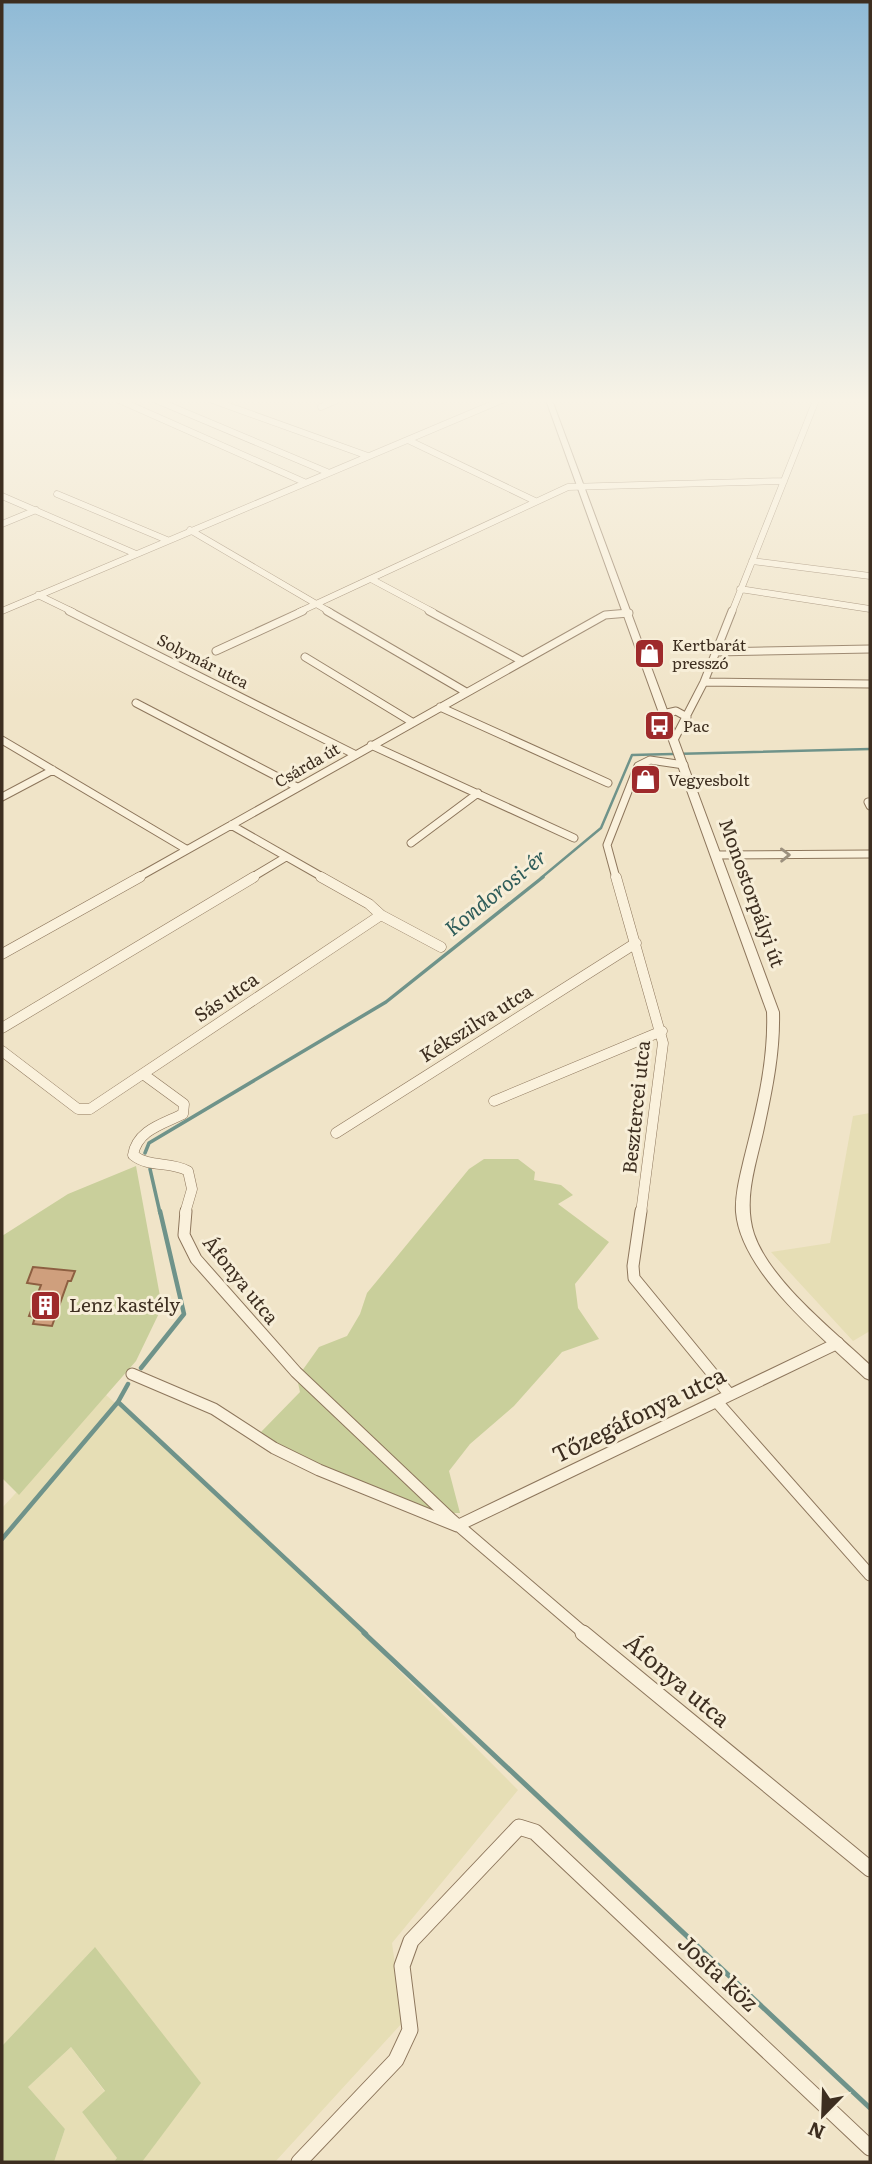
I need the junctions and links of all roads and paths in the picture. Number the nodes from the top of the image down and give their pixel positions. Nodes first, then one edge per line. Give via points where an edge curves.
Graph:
1 (14, 501) edge
2 (74, 501) edge
3 (259, 501) edge
4 (536, 501) edge
5 (584, 501) edge
6 (776, 501) edge
7 (36, 510) junction
8 (2, 524) edge
9 (190, 530) junction
10 (166, 540) junction
11 (136, 554) junction
12 (752, 561) junction
13 (870, 576) edge
14 (372, 579) junction
15 (740, 589) junction
16 (38, 595) junction
17 (319, 604) junction
18 (870, 609) edge
19 (2, 611) edge
20 (629, 613) junction
21 (870, 649) edge
22 (216, 651) dead end
23 (715, 652) junction
24 (305, 657) dead end
25 (522, 661) junction
26 (704, 682) junction
27 (870, 684) edge
28 (466, 692) junction
29 (136, 703) dead end
30 (440, 707) junction
31 (664, 717) junction
32 (687, 718) junction
33 (412, 722) junction
34 (2, 740) edge
35 (371, 745) junction
36 (679, 752) junction
37 (354, 754) junction
38 (53, 770) junction
39 (608, 783) dead end
40 (297, 787) junction
41 (478, 793) junction
42 (2, 797) edge
43 (231, 824) junction
44 (573, 838) dead end
45 (411, 843) dead end
46 (187, 849) junction
47 (870, 854) edge
48 (717, 855) junction
49 (286, 857) junction
50 (381, 915) junction
51 (636, 943) junction
52 (441, 947) dead end
53 (2, 954) edge
54 (2, 1028) edge
55 (662, 1031) junction
56 (2, 1051) edge
57 (143, 1074) junction
58 (494, 1101) dead end
59 (336, 1133) dead end
60 (838, 1343) junction
61 (132, 1374) dead end
62 (870, 1374) edge
63 (730, 1395) junction
64 (717, 1402) junction
65 (457, 1525) junction
66 (870, 1574) edge
67 (870, 1869) edge
68 (870, 2148) edge
69 (299, 2162) edge

1 - 7 street
2 - 10 street
3 - 9 street
4 - 14 street
5 - 20 street, Monostorpályi út
6 - 12 street
7 - 8 street
7 - 11 street
9 - 10 street
9 - 17 street
10 - 11 street
11 - 16 street
12 - 13 street
12 - 15 street
14 - 17 street
14 - 25 street
15 - 18 street
15 - 23 street
16 - 19 street
16 - 37 street, Solymár utca
17 - 22 street
17 - 28 street
20 - 25 street, Csárda út via 605,615
20 - 31 street, Monostorpályi út
21 - 23 street
23 - 26 street
24 - 33 street
25 - 28 street, Csárda út
26 - 27 street
26 - 32 street
28 - 30 street, Csárda út
29 - 40 street
30 - 33 street, Csárda út
30 - 39 street
31 - 32 street via 676,711
31 - 36 street, Monostorpályi út
32 - 36 street
33 - 35 street, Csárda út
34 - 38 street
35 - 37 street, Csárda út
35 - 41 street
36 - 48 street, Monostorpályi út
36 - 51 street, Besztercei utca via 638,766 608,837
37 - 40 street, Csárda út
38 - 42 street
38 - 46 street
40 - 43 street, Csárda út
41 - 44 street
41 - 45 street
43 - 46 street, Csárda út
43 - 49 street
46 - 53 street, Csárda út
48 -> 47 street
48 - 60 street, Monostorpályi út via 773,1012 771,1061 743,1200 746,1232 774,1279
49 - 50 street
49 - 54 street
50 - 52 street
50 - 57 street, Sás utca
51 - 55 street, Besztercei utca
51 - 59 street, Kékszilva utca
55 - 58 street
55 - 63 street, Besztercei utca via 661,1074 634,1278
56 - 57 street, Sás utca via 78,1109 90,1109
57 - 65 street, Áfonya utca via 184,1104 183,1114 142,1134 133,1155 142,1162 183,1167 191,1175 191,1199 182,1218 188,1247 285,1362
60 - 62 street, Monostorpályi út
60 - 63 street, Tőzegáfonya utca
61 - 65 street, Áfonya utca via 227,1416 272,1447 381,1497
63 - 64 street, Tőzegáfonya utca
64 - 65 street, Tőzegáfonya utca
64 - 66 street
65 - 67 street, Áfonya utca
68 - 69 street, Josta köz via 535,1832 519,1827 411,1941 402,1966 410,2030 396,2060

